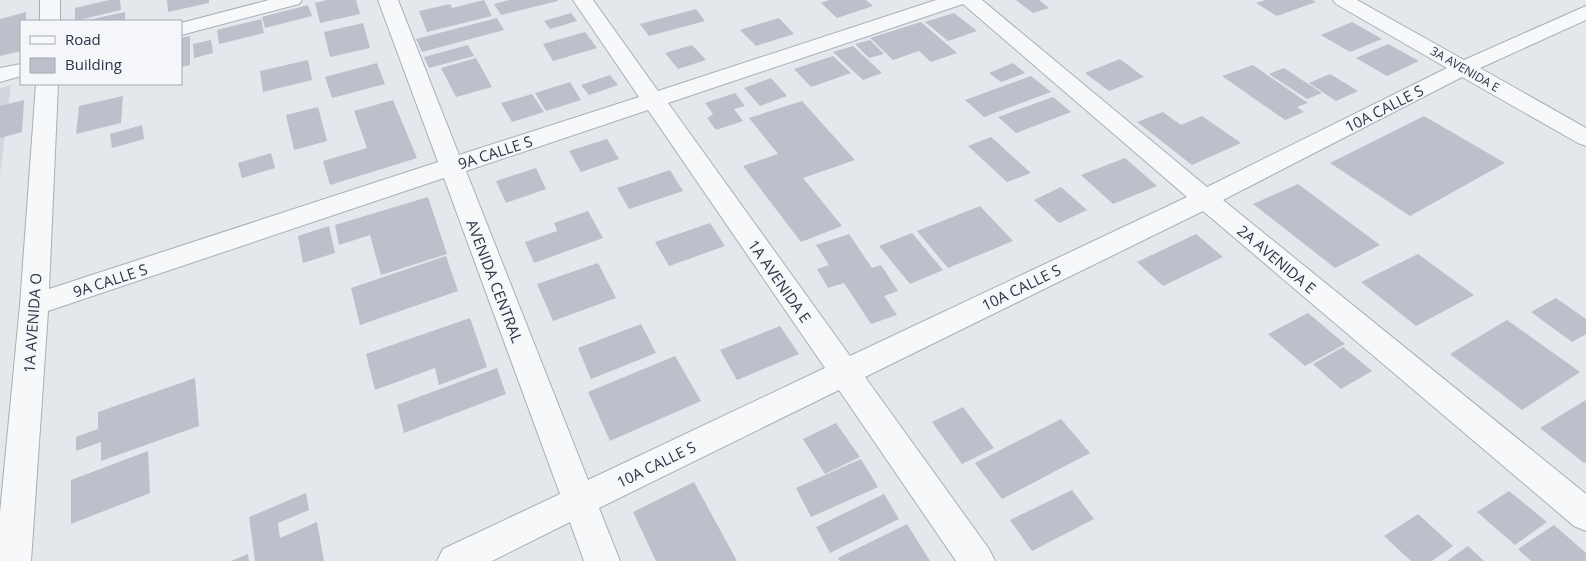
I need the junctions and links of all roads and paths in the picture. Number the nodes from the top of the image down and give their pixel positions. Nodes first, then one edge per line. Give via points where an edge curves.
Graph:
1 (50, 0) edge
2 (292, 0) edge
3 (388, 0) edge
4 (583, 0) edge
5 (956, 0) edge
6 (970, 0) edge
7 (1343, 0) edge
8 (1586, 12) edge
9 (50, 20) edge
10 (182, 28) edge
11 (1464, 68) junction
12 (20, 70) edge
13 (0, 75) edge
14 (47, 85) edge
15 (653, 100) junction
16 (1586, 138) edge
17 (452, 166) junction
18 (1205, 198) junction
19 (34, 305) junction
20 (845, 372) junction
21 (578, 502) junction
22 (1586, 515) edge
23 (13, 561) edge
24 (455, 561) edge
25 (602, 561) edge
26 (977, 561) edge

1 - 9 street
2 - 10 street
3 - 17 street, AVENIDA CENTRAL
4 - 15 street, 1A AVENIDA E
5 - 15 street, 9A CALLE S
6 - 18 street, 2A AVENIDA E
7 - 11 street, 3A AVENIDA E
8 - 11 street, 10A CALLE S
11 - 16 street, 3A AVENIDA E
11 - 18 street, 10A CALLE S
12 - 13 street
14 - 19 street, 1A AVENIDA O
15 - 17 street, 9A CALLE S
15 - 20 street, 1A AVENIDA E
17 - 19 street, 9A CALLE S
17 - 21 street, AVENIDA CENTRAL
18 - 20 street, 10A CALLE S
18 - 22 street, 2A AVENIDA E
19 - 23 street, 1A AVENIDA O
20 - 21 street, 10A CALLE S
20 - 26 street, 1A AVENIDA E
21 - 24 street, 10A CALLE S
21 - 25 street, AVENIDA CENTRAL

